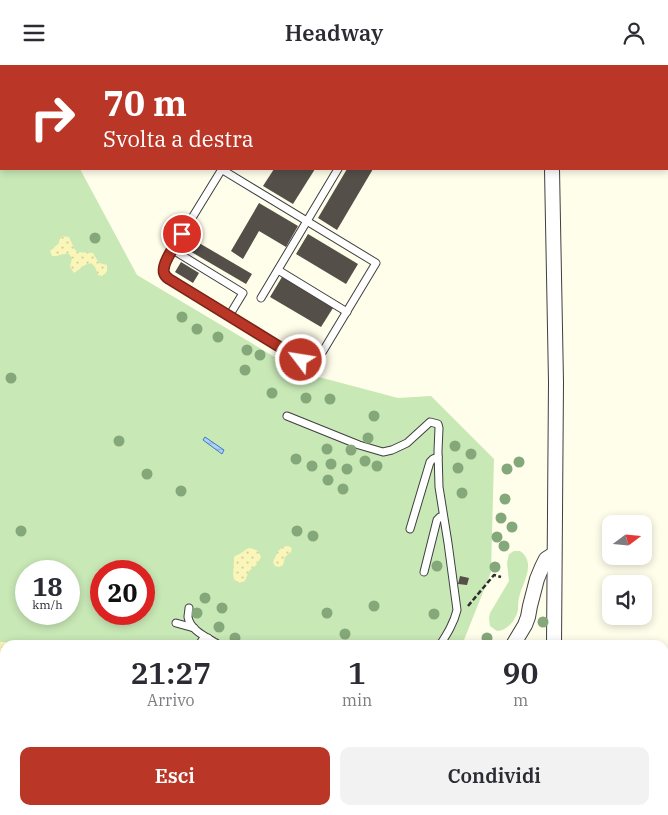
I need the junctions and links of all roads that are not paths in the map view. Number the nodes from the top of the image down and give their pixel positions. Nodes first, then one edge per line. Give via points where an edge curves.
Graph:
1 (221, 170) edge
2 (224, 170) edge
3 (337, 170) edge
4 (552, 170) edge
5 (306, 221) junction
6 (173, 250) junction
7 (278, 270) junction
8 (261, 298) dead end
9 (347, 311) junction
10 (229, 316) junction
11 (287, 416) dead end
12 (438, 457) junction
13 (443, 517) junction
14 (410, 529) dead end
15 (554, 554) junction
16 (424, 572) dead end
17 (189, 608) dead end
18 (176, 623) dead end
19 (194, 628) junction
20 (208, 638) junction
21 (202, 640) edge
22 (211, 640) edge
23 (443, 640) edge
24 (516, 640) edge
25 (554, 640) edge

1 - 6 lane
2 - 5 lane
3 - 5 lane
4 - 15 street via 556,382
5 - 7 lane
5 - 9 lane via 376,263
6 - 10 lane via 165,262 165,276
6 - 10 lane via 243,293
7 - 8 lane
7 - 9 lane
9 - 10 lane via 313,361 301,360
11 - 12 lane via 359,445 383,451 399,448 430,422 434,423 439,429
12 - 13 lane
12 - 14 lane via 430,462
13 - 16 lane via 437,520
13 - 23 lane via 457,610
15 - 24 street via 542,567 528,617
15 - 25 street
17 - 19 lane via 188,616
18 - 19 lane
19 - 20 lane
20 - 21 lane
20 - 22 lane

